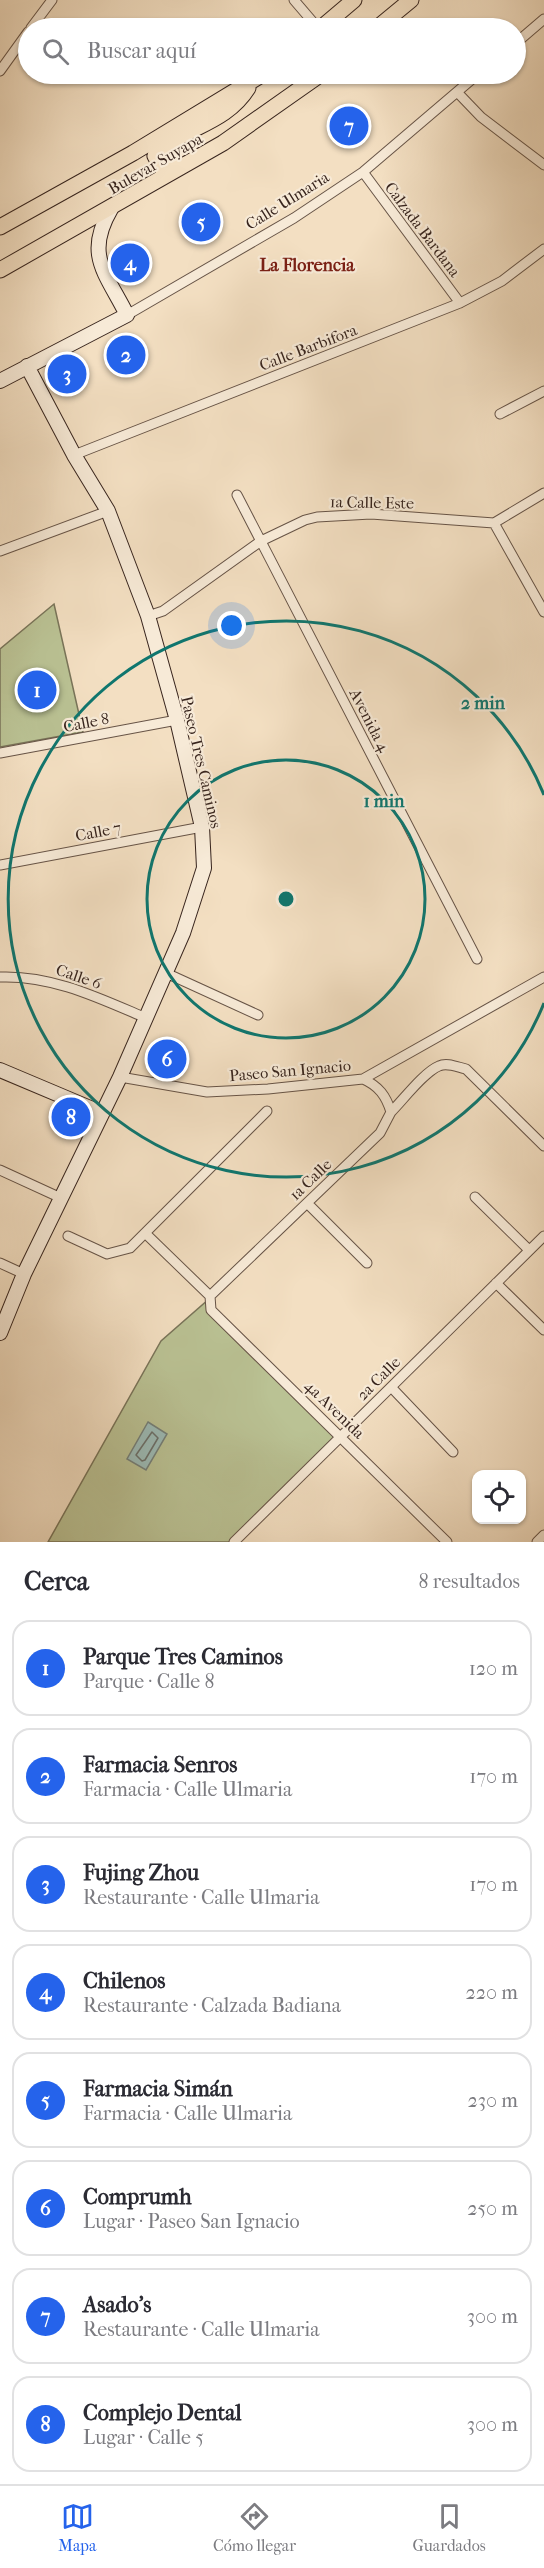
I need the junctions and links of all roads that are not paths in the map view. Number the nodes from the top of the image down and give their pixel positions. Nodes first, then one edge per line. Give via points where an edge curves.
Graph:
1 (52, 0) edge
2 (294, 0) edge
3 (354, 0) edge
4 (411, 0) edge
5 (39, 18) edge
6 (311, 18) edge
7 (332, 18) edge
8 (389, 18) edge
9 (544, 19) edge
10 (526, 35) edge
11 (18, 46) edge
12 (0, 70) edge
13 (247, 84) edge
14 (252, 84) edge
15 (308, 84) edge
16 (466, 84) edge
17 (457, 92) junction
18 (133, 153) junction
19 (192, 162) junction
20 (544, 165) edge
21 (363, 172) junction
22 (117, 206) junction
23 (0, 227) edge
24 (543, 252) edge
25 (0, 270) edge
26 (460, 303) junction
27 (127, 315) junction
28 (27, 366) junction
29 (0, 381) edge
30 (544, 391) edge
31 (500, 414) dead end
32 (74, 455) junction
33 (544, 493) edge
34 (237, 495) dead end
35 (108, 511) junction
36 (494, 523) junction
37 (261, 541) junction
38 (0, 551) edge
39 (544, 612) edge
40 (148, 616) junction
41 (177, 720) junction
42 (0, 753) edge
43 (202, 827) junction
44 (0, 865) edge
45 (477, 959) dead end
46 (166, 973) junction
47 (0, 977) edge
48 (544, 977) edge
49 (258, 1015) dead end
50 (146, 1018) junction
51 (0, 1070) edge
52 (120, 1077) junction
53 (363, 1079) junction
54 (267, 1111) dead end
55 (391, 1112) junction
56 (102, 1113) junction
57 (544, 1146) edge
58 (0, 1170) edge
59 (475, 1197) dead end
60 (61, 1198) junction
61 (307, 1203) junction
62 (146, 1233) junction
63 (68, 1236) dead end
64 (544, 1236) edge
65 (529, 1250) junction
66 (0, 1263) edge
67 (367, 1263) dead end
68 (24, 1274) junction
69 (496, 1283) junction
70 (210, 1296) junction
71 (544, 1330) edge
72 (0, 1333) edge
73 (391, 1387) junction
74 (341, 1436) junction
75 (453, 1452) dead end
76 (544, 1535) edge
77 (234, 1542) edge
78 (447, 1542) edge
79 (537, 1542) edge

1 - 5 street
2 - 6 street
3 - 7 main road
4 - 8 main road
9 - 10 street
11 - 12 street
13 - 18 main road, Bulevar Suyapa
14 - 19 main road via 221,117 154,156 156,163 168,168
15 - 19 main road, Bulevar Suyapa
16 - 17 street, Calle Ulmaria
17 - 20 street via 481,117
17 - 21 street, Calle Ulmaria
18 - 22 main road via 147,162 150,174 141,187
18 - 23 main road, Bulevar Suyapa
19 - 22 main road, Bulevar Suyapa
21 - 26 street, Calzada Bardana
21 - 27 street, Calle Ulmaria via 294,218
22 - 25 main road, Bulevar Suyapa
22 - 27 street via 98,235 98,257
24 - 26 street, Calle Barbifora via 502,281
26 - 32 street, Calle Barbifora
27 - 28 street, Calle Ulmaria
28 - 29 street, Calle Ulmaria
28 - 32 street, Paseo Tres Caminos
30 - 31 street
32 - 35 street, Paseo Tres Caminos
33 - 36 street
34 - 37 street, Avenida 4
35 - 38 street
35 - 40 street, Paseo Tres Caminos
36 - 37 street, 1a Calle Este via 371,514 317,517
36 - 39 street
37 - 40 street, 1a Calle Este via 163,611
37 - 45 street, Avenida 4
40 - 41 street, Paseo Tres Caminos
41 - 42 street, Calle 8
41 - 43 street, Paseo Tres Caminos
43 - 44 street, Calle 7
43 - 46 street, Paseo Tres Caminos via 204,868
46 - 49 street
46 - 50 street, Paseo Tres Caminos
47 - 50 street, Calle 6 via 57,983
48 - 53 street, Paseo San Ignacio
50 - 52 street, Paseo Tres Caminos
51 - 56 street
52 - 53 street, Paseo San Ignacio via 207,1092
52 - 56 street, Paseo Tres Caminos
53 - 55 street via 381,1091
54 - 62 street
55 - 57 street, 1a Calle via 431,1071 440,1065 452,1065 466,1070
55 - 61 street, 1a Calle via 380,1133
56 - 60 street, Paseo Tres Caminos
58 - 60 street
59 - 65 street
60 - 68 street, Paseo Tres Caminos
61 - 67 street
61 - 70 street, 1a Calle
62 - 63 street via 130,1248 114,1254 100,1252
62 - 70 street, 4a Avenida
64 - 65 street, 2a Calle
65 - 69 street, 2a Calle
66 - 68 street
68 - 72 street, Paseo Tres Caminos
69 - 71 street
69 - 73 street, 2a Calle
70 - 74 street, 4a Avenida via 211,1310
73 - 74 street, 2a Calle
73 - 75 street
74 - 77 street, 2a Calle
74 - 78 street, 4a Avenida
76 - 79 street

